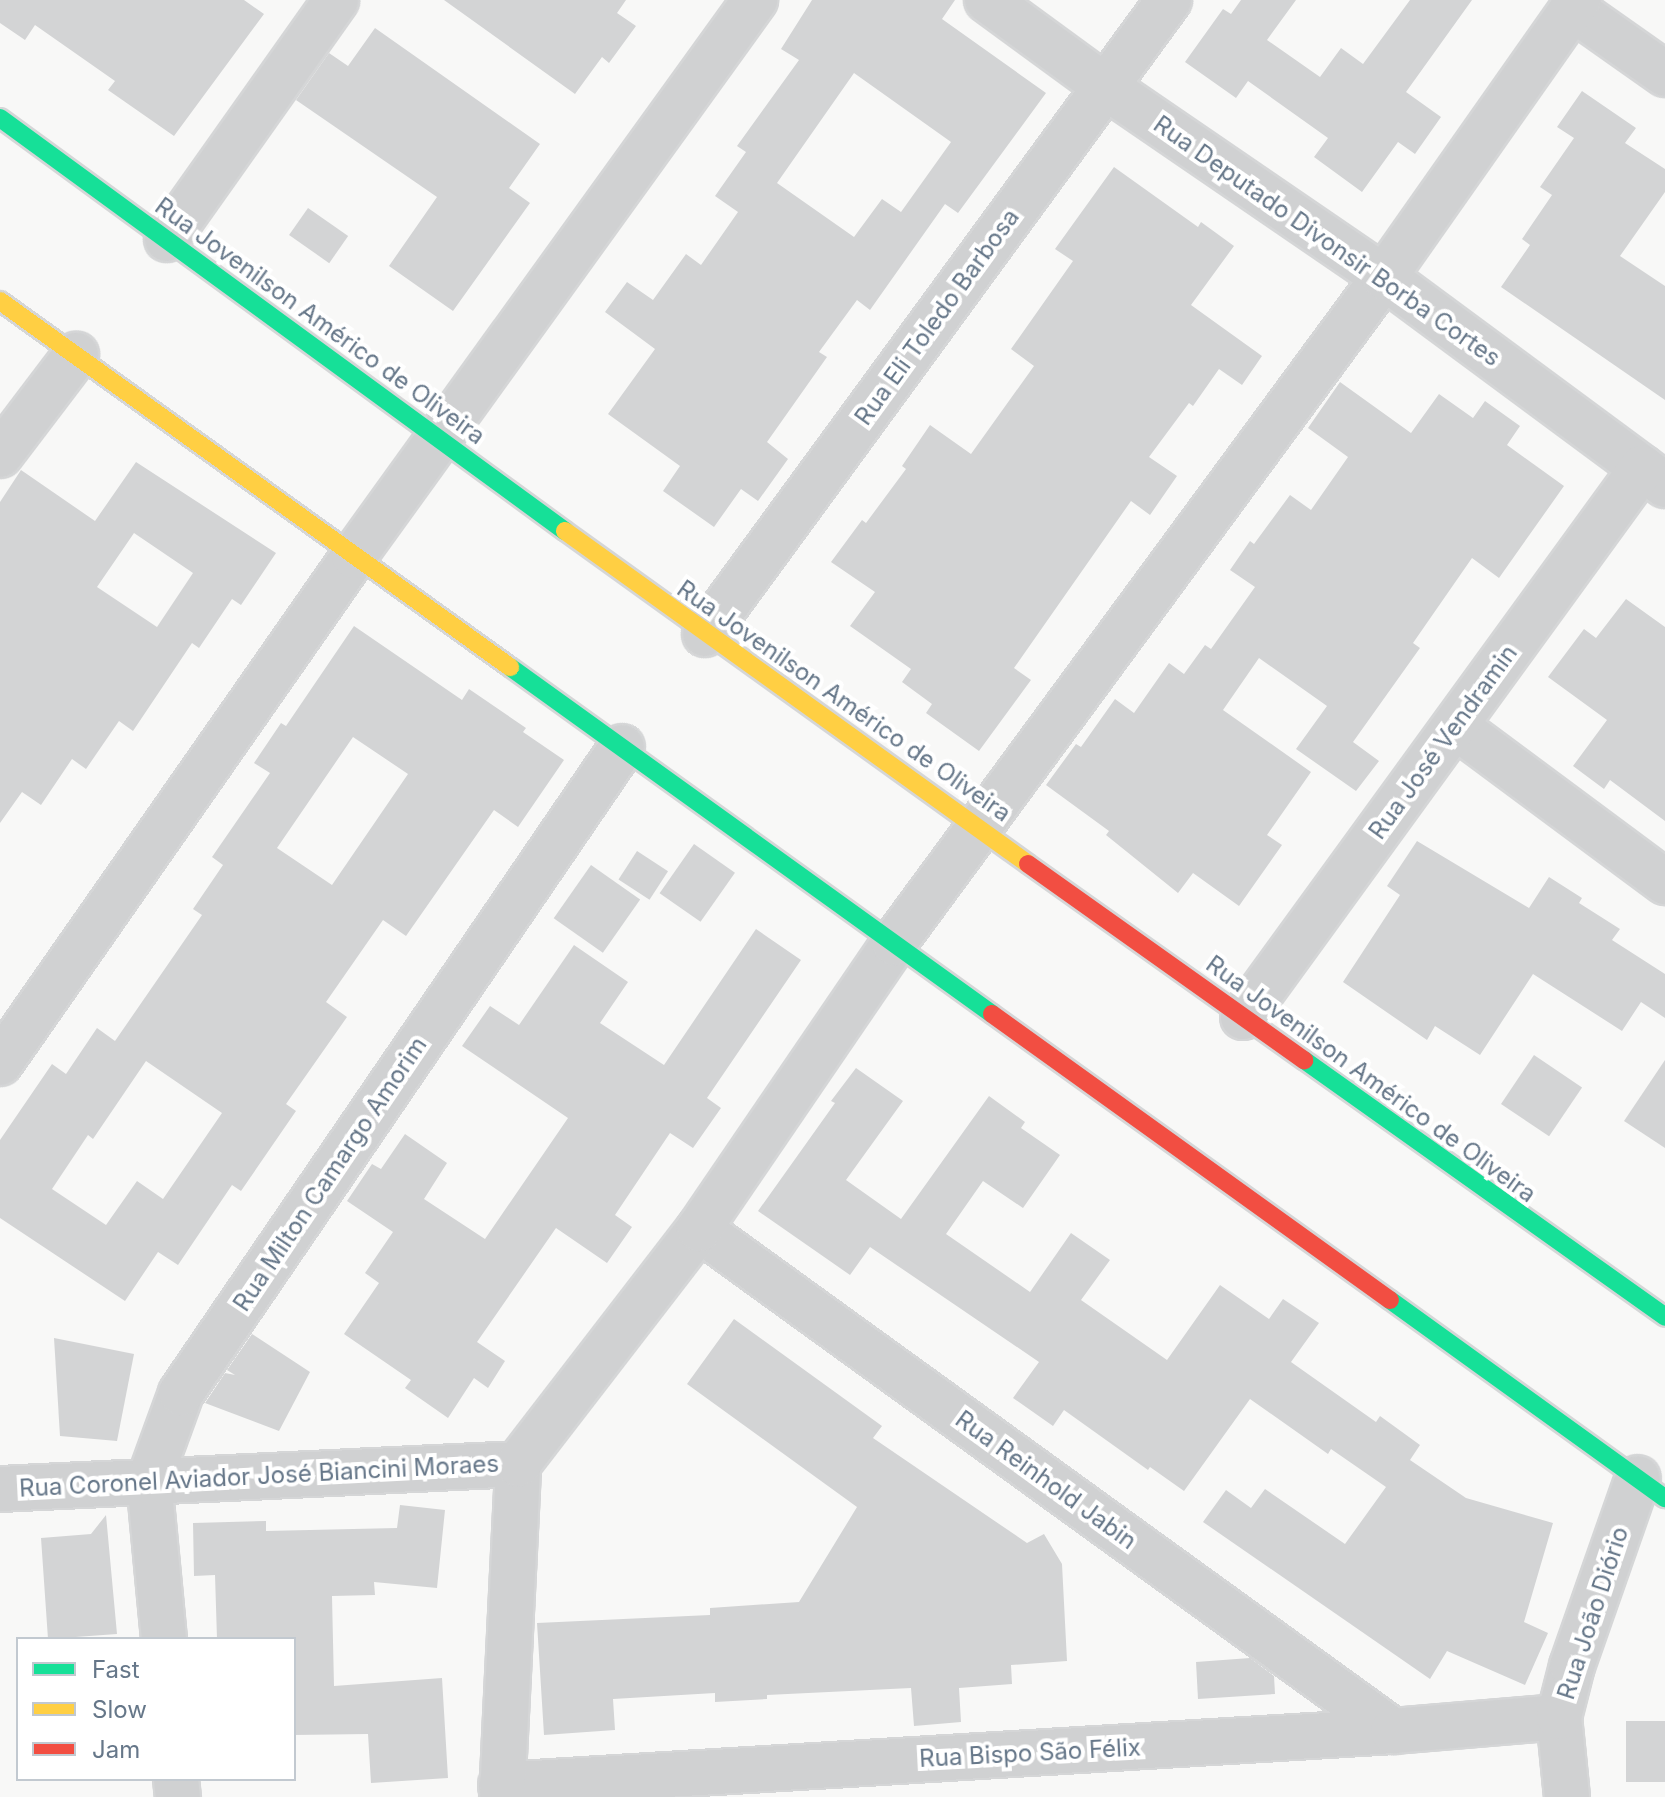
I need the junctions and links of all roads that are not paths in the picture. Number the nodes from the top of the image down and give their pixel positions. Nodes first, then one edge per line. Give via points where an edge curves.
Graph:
1 (336, 0) edge
2 (755, 0) edge
3 (987, 0) edge
4 (1169, 0) edge
5 (1576, 5) edge
6 (1665, 74) edge
7 (1106, 87) junction
8 (0, 118) edge
9 (167, 239) junction
10 (1384, 277) junction
11 (0, 301) edge
12 (76, 355) junction
13 (440, 437) junction
14 (0, 455) edge
15 (1654, 477) edge
16 (354, 556) junction
17 (705, 634) junction
18 (1455, 726) junction
19 (622, 747) junction
20 (981, 827) junction
21 (1665, 882) edge
22 (894, 943) junction
23 (1243, 1017) junction
24 (0, 1063) edge
25 (699, 1229) junction
26 (1665, 1317) edge
27 (518, 1464) junction
28 (149, 1481) junction
29 (1651, 1488) edge
30 (0, 1489) edge
31 (164, 1637) edge
32 (1559, 1717) junction
33 (1393, 1731) junction
34 (502, 1791) edge
35 (1567, 1797) edge

1 - 9 street
2 - 13 street
3 - 7 street, Rua Deputado Divonsir Borba Cortes
4 - 7 street, Rua Eli Toledo Barbosa
5 - 6 street
5 - 10 street
7 - 10 street, Rua Deputado Divonsir Borba Cortes
7 - 17 street, Rua Eli Toledo Barbosa
8 - 9 main road, Rua Jovenilson Américo de Oliveira
9 - 13 main road, Rua Jovenilson Américo de Oliveira
10 - 15 street, Rua Deputado Divonsir Borba Cortes
10 - 20 street
11 - 12 main road
12 - 14 street
12 - 16 main road
13 - 16 street
13 - 17 main road, Rua Jovenilson Américo de Oliveira
15 - 18 street, Rua José Vendramin
16 - 19 main road
16 - 24 street
17 - 20 main road, Rua Jovenilson Américo de Oliveira
18 - 21 street
18 - 23 street, Rua José Vendramin
19 - 22 main road
19 - 28 street, Rua Milton Camargo Amorim via 181,1393
20 - 22 street
20 - 23 main road, Rua Jovenilson Américo de Oliveira
22 - 25 street
22 - 29 main road
23 - 26 main road, Rua Jovenilson Américo de Oliveira
25 - 27 street
25 - 33 street, Rua Reinhold Jabin
27 - 28 street, Rua Coronel Aviador José Biancini Moraes
27 - 34 street
28 - 30 street, Rua Coronel Aviador José Biancini Moraes
28 - 31 street, Rua Milton Camargo Amorim
29 - 32 street, Rua João Diório via 1572,1666
32 - 33 street, Rua Bispo São Félix
32 - 35 street, Rua João Diório
33 - 34 street, Rua Bispo São Félix

